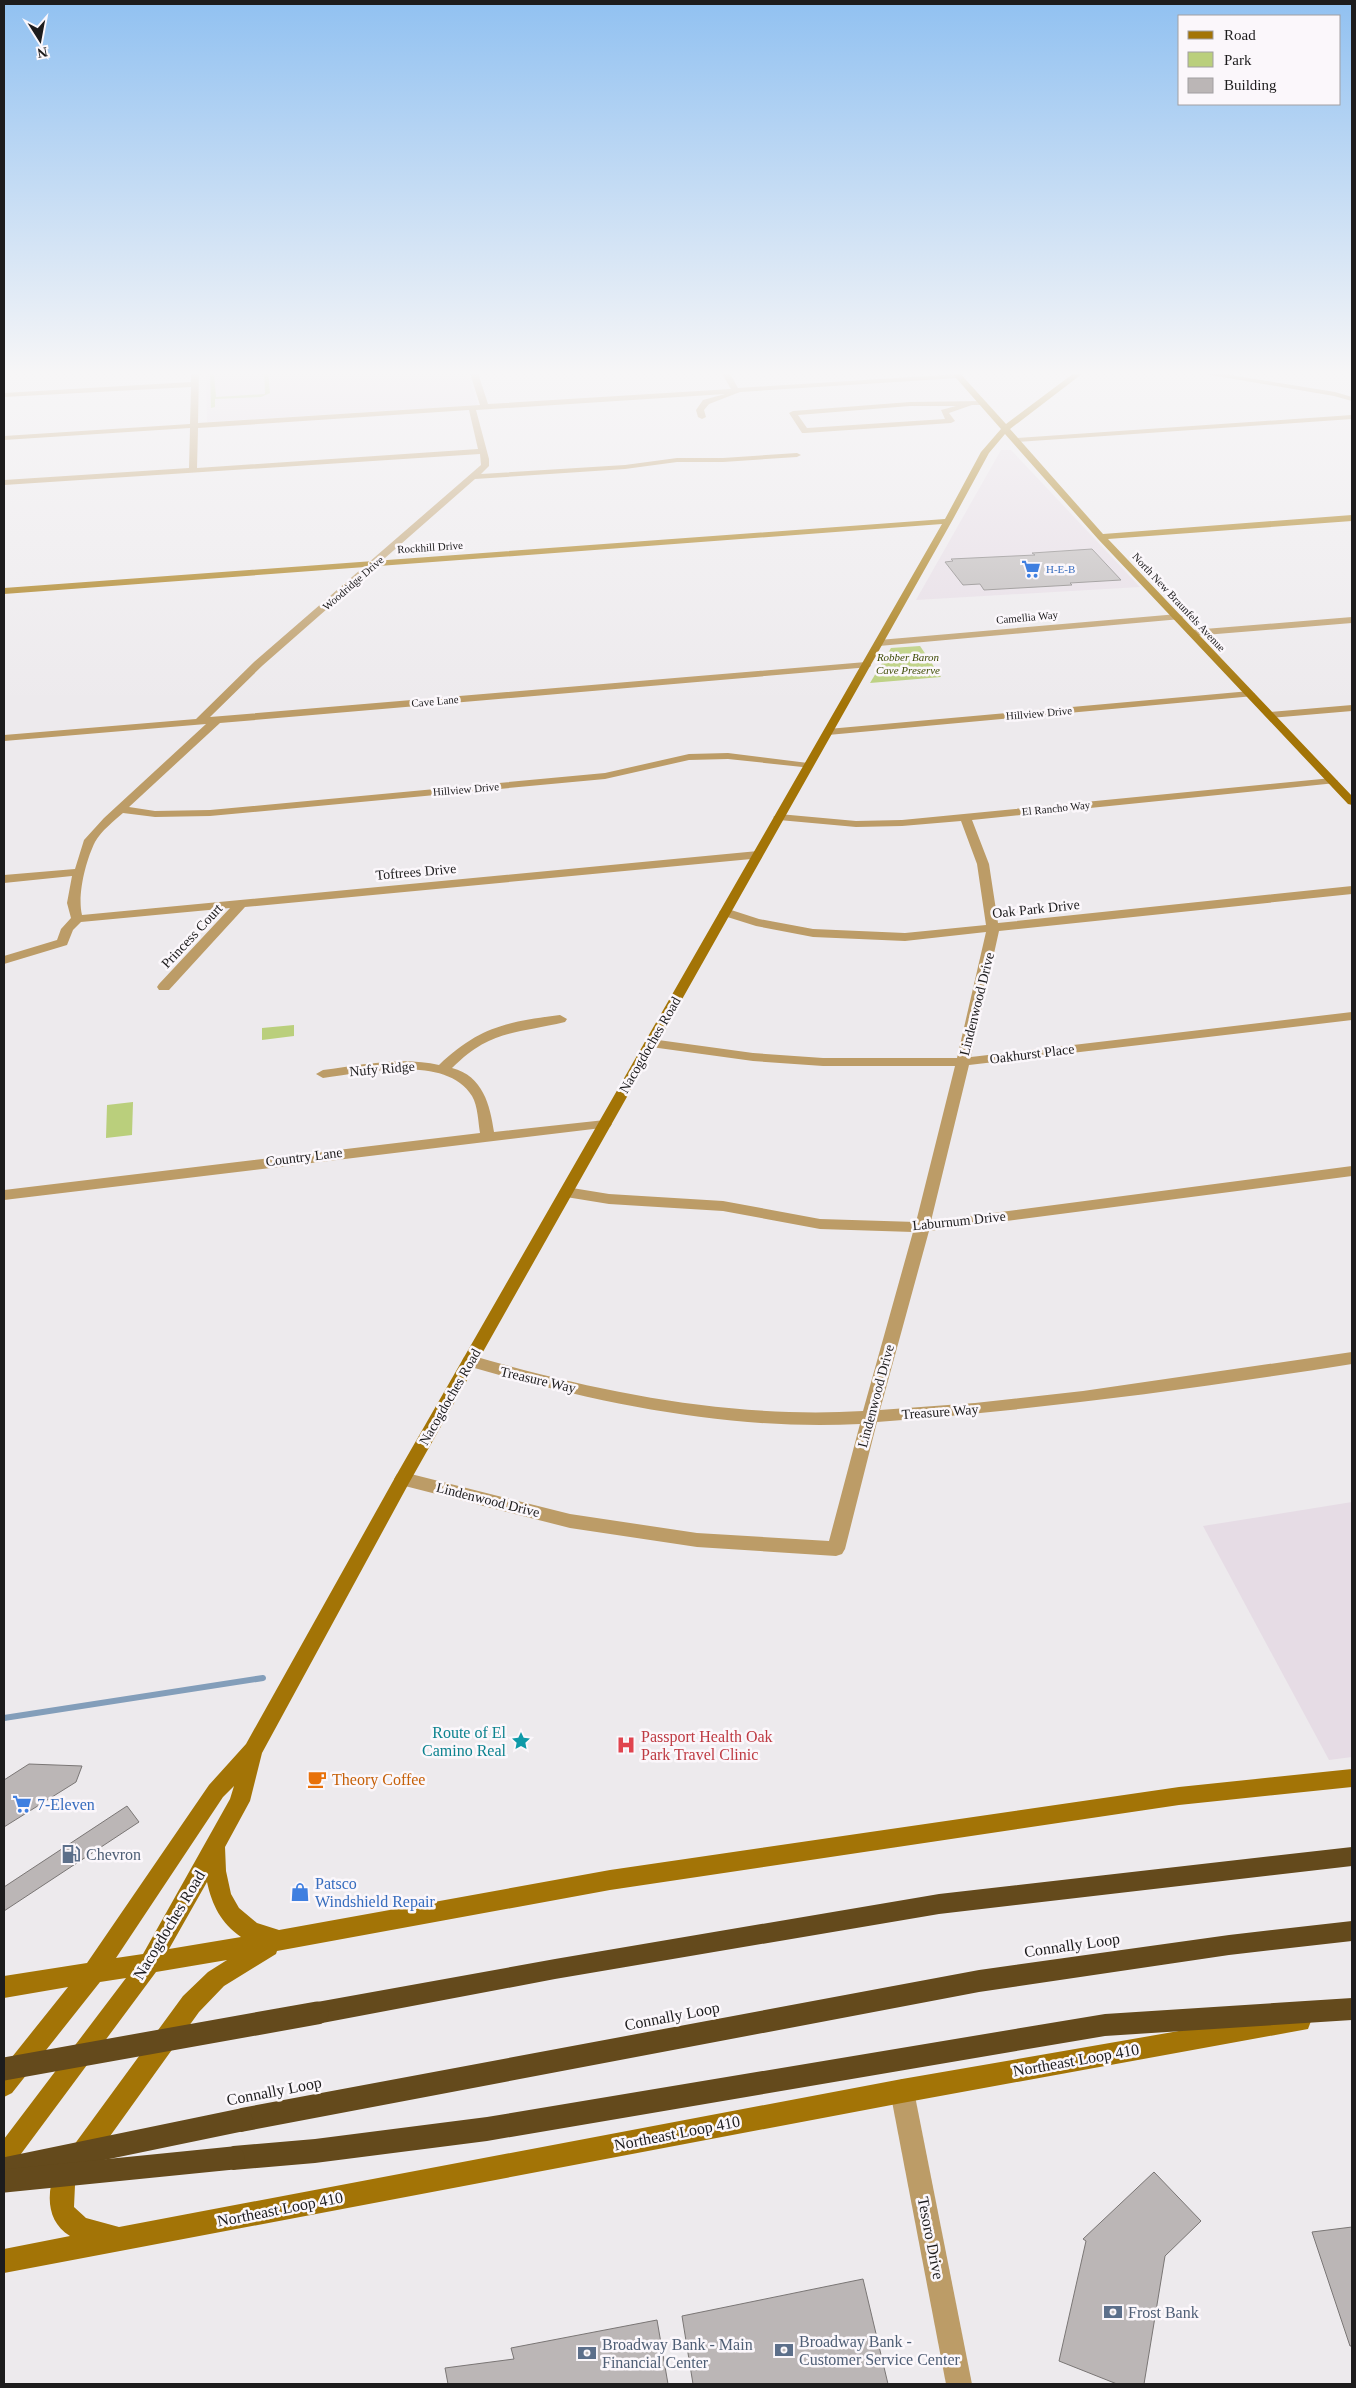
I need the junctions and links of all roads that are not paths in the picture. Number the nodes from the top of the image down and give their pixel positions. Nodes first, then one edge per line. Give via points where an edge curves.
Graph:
1 (29, 481) edge
2 (467, 481) edge
3 (969, 481) edge
4 (1053, 481) edge
5 (4, 483) edge
6 (1352, 518) edge
7 (948, 520) junction
8 (1101, 537) junction
9 (377, 563) junction
10 (4, 591) edge
11 (1178, 617) junction
12 (1352, 620) edge
13 (1192, 633) junction
14 (879, 643) junction
15 (866, 665) junction
16 (1250, 694) junction
17 (1352, 708) edge
18 (1270, 715) junction
19 (218, 719) junction
20 (200, 721) junction
21 (828, 732) junction
22 (4, 738) edge
23 (808, 766) junction
24 (1332, 781) junction
25 (1352, 802) edge
26 (122, 809) junction
27 (779, 817) junction
28 (964, 818) junction
29 (758, 855) junction
30 (79, 872) junction
31 (4, 879) edge
32 (1352, 890) edge
33 (241, 904) junction
34 (725, 912) junction
35 (77, 919) junction
36 (993, 929) junction
37 (4, 960) edge
38 (164, 987) dead end
39 (1352, 1016) edge
40 (560, 1020) dead end
41 (651, 1043) junction
42 (963, 1062) junction
43 (442, 1070) junction
44 (323, 1074) dead end
45 (605, 1124) junction
46 (488, 1138) junction
47 (1352, 1171) edge
48 (566, 1192) junction
49 (4, 1195) edge
50 (922, 1227) junction
51 (1352, 1358) edge
52 (470, 1361) junction
53 (870, 1416) junction
54 (403, 1480) junction
55 (253, 1750) junction
56 (1352, 1778) edge
57 (215, 1846) junction
58 (1352, 1856) edge
59 (1352, 1931) edge
60 (280, 1940) junction
61 (150, 1963) junction
62 (94, 1972) junction
63 (4, 1987) edge
64 (1352, 2011) edge
65 (4, 2069) edge
66 (4, 2085) edge
67 (902, 2091) junction
68 (4, 2158) edge
69 (4, 2169) edge
70 (4, 2181) edge
71 (124, 2239) junction
72 (10, 2262) edge
73 (959, 2384) edge

1 - 5 street
2 - 9 street, Woodridge Drive
3 - 7 main road, Nacogdoches Road
4 - 8 main road, North New Braunfels Avenue
6 - 8 main road
7 - 9 main road, Rockhill Drive
7 - 14 main road, Nacogdoches Road
8 - 11 main road, North New Braunfels Avenue
9 - 10 main road, Rockhill Drive
9 - 20 street, Woodridge Drive via 258,664
11 - 13 main road, North New Braunfels Avenue
11 - 14 street, Camellia Way
12 - 13 street
13 - 16 main road, North New Braunfels Avenue
14 - 15 main road, Nacogdoches Road
15 - 19 street, Cave Lane
15 - 21 main road, Nacogdoches Road
16 - 18 main road, North New Braunfels Avenue
16 - 21 street, Hillview Drive
17 - 18 street
18 - 24 main road, North New Braunfels Avenue
19 - 20 street, Cave Lane
19 - 26 street
20 - 22 street, Cave Lane
21 - 23 main road, Nacogdoches Road
23 - 26 street, Hillview Drive via 709,755 671,760 605,776 210,814 155,814
23 - 27 main road, Nacogdoches Road
24 - 25 main road, North New Braunfels Avenue
24 - 28 street, El Rancho Way
26 - 30 street via 90,840
27 - 28 street, El Rancho Way via 856,824
27 - 29 main road, Nacogdoches Road
28 - 36 street, Lindenwood Drive via 983,864
29 - 33 street, Toftrees Drive
29 - 34 main road, Nacogdoches Road
30 - 31 street
30 - 35 street via 73,903
32 - 36 street, Oak Park Drive
33 - 35 street, Toftrees Drive
33 - 38 street, Princess Court
34 - 36 street, Oak Park Drive via 784,928 844,936 905,936
34 - 41 main road, Nacogdoches Road
35 - 37 street via 63,942
36 - 42 street, Lindenwood Drive
39 - 42 street, Oakhurst Place
40 - 43 street via 526,1023 500,1030 464,1048
41 - 42 street, Oakhurst Place via 753,1057 823,1062
41 - 45 main road, Nacogdoches Road
42 - 50 street, Lindenwood Drive
43 - 44 street, Nufy Ridge via 422,1065
43 - 46 street, Nufy Ridge via 472,1085 480,1097
45 - 46 street, Country Lane
45 - 48 main road, Nacogdoches Road
46 - 49 street, Country Lane
47 - 50 street, Laburnum Drive
48 - 50 street, Laburnum Drive via 609,1200 723,1206 820,1224
48 - 52 main road, Nacogdoches Road
50 - 53 street, Lindenwood Drive
51 - 53 street, Treasure Way via 1020,1406
52 - 53 street, Treasure Way via 505,1373 612,1397 725,1412 811,1418
52 - 54 main road, Nacogdoches Road
53 - 54 street, Lindenwood Drive via 836,1549 697,1540 570,1521
54 - 55 main road, Nacogdoches Road
55 - 57 main road, Nacogdoches Road via 240,1801
55 - 62 main road, Nacogdoches Road via 216,1791
56 - 60 main road via 1179,1796 610,1880
57 - 60 main road via 214,1871 218,1889 233,1917 248,1929
57 - 61 main road, Nacogdoches Road
58 - 65 highway, bridge via 939,1904 565,1967
59 - 69 highway, Connally Loop, bridge via 979,1981 241,2120
60 - 61 main road
60 - 71 main road via 216,1979 191,2004 64,2180 60,2196 62,2212 71,2225 85,2232
61 - 62 main road
61 - 68 main road, Nacogdoches Road
62 - 63 main road
62 - 66 main road, Nacogdoches Road
64 - 67 main road, Northeast Loop 410
64 - 70 highway, bridge via 1105,2025 487,2129 316,2151
67 - 71 main road, Northeast Loop 410
67 - 73 street, Tesoro Drive
71 - 72 main road, Northeast Loop 410

